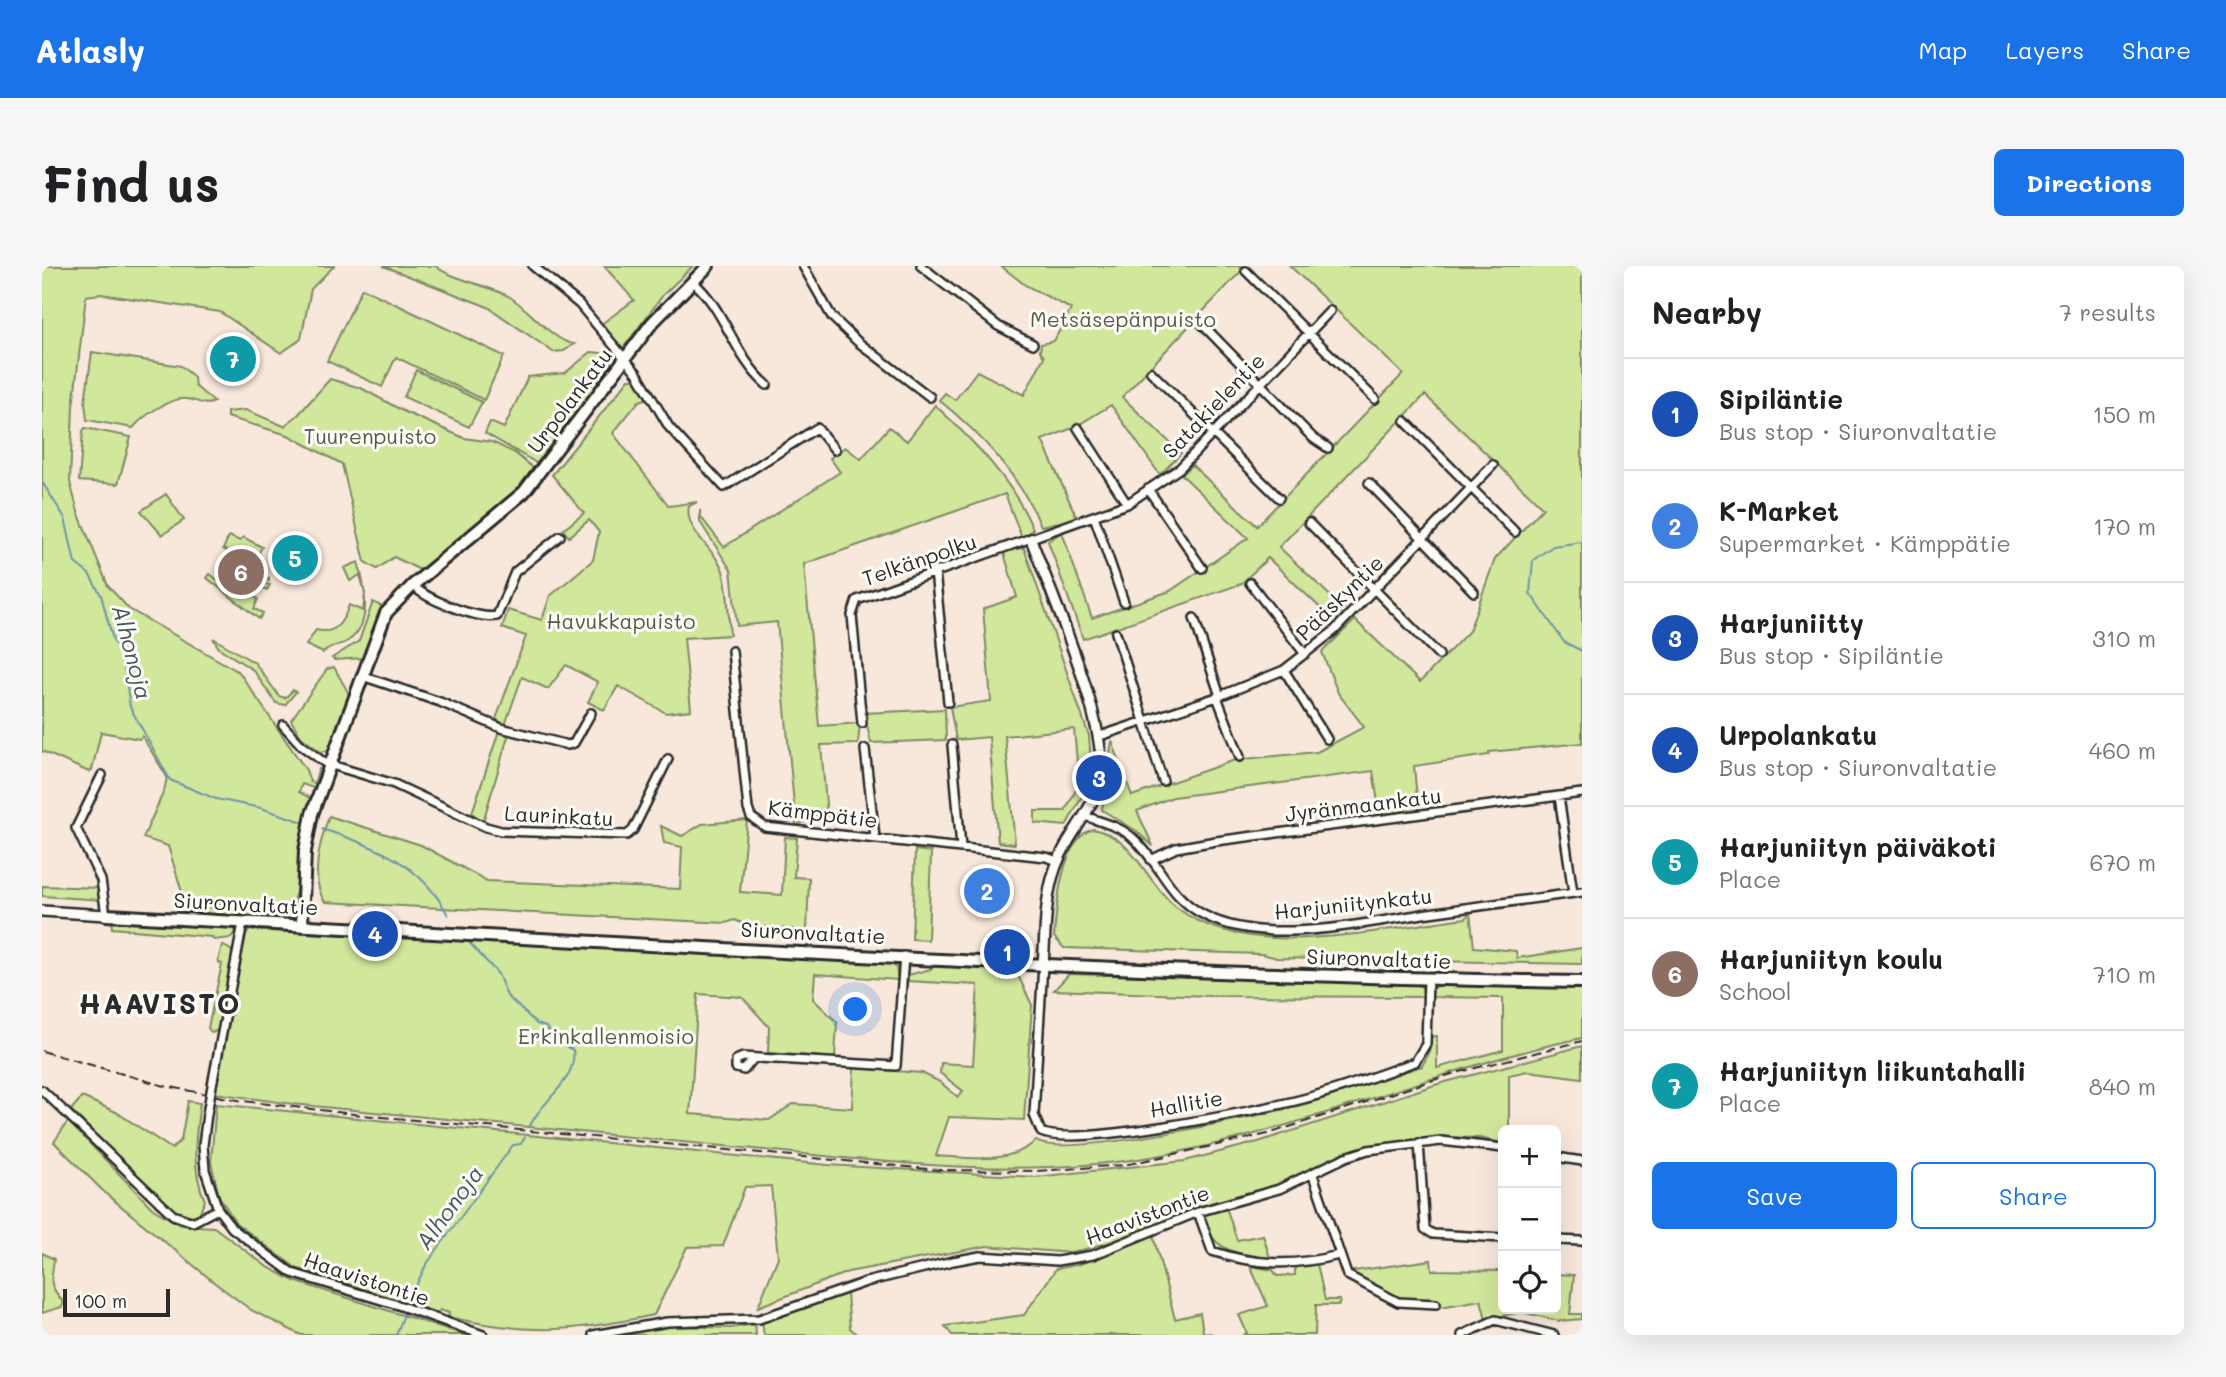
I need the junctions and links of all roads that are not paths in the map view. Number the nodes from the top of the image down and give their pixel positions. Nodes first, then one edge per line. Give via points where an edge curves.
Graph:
1 (533, 266) edge
2 (708, 266) edge
3 (803, 266) edge
4 (921, 266) edge
5 (1245, 271) dead end
6 (692, 281) junction
7 (1330, 311) dead end
8 (1199, 321) dead end
9 (1308, 332) junction
10 (1033, 344) dead end
11 (624, 359) junction
12 (1151, 372) dead end
13 (1259, 383) junction
14 (767, 385) dead end
15 (930, 397) dead end
16 (1375, 399) dead end
17 (1405, 421) dead end
18 (1078, 428) dead end
19 (1212, 432) junction
20 (1328, 448) dead end
21 (835, 450) dead end
22 (1493, 466) dead end
23 (1369, 483) dead end
24 (1472, 486) junction
25 (1149, 489) junction
26 (1279, 498) dead end
27 (1127, 504) junction
28 (1094, 516) junction
29 (1309, 523) dead end
30 (1515, 532) dead end
31 (559, 536) dead end
32 (1031, 539) junction
33 (1421, 539) junction
34 (1202, 568) dead end
35 (936, 571) junction
36 (1250, 583) dead end
37 (413, 585) junction
38 (1374, 589) junction
39 (1474, 592) dead end
40 (1124, 602) dead end
41 (1194, 618) dead end
42 (1116, 633) dead end
43 (732, 651) dead end
44 (1305, 654) junction
45 (1439, 655) dead end
46 (1284, 670) junction
47 (362, 676) junction
48 (1219, 696) junction
49 (948, 702) dead end
50 (591, 713) dead end
51 (1145, 720) junction
52 (862, 723) dead end
53 (283, 725) dead end
54 (1100, 736) junction
55 (1327, 739) dead end
56 (952, 746) dead end
57 (865, 749) dead end
58 (1240, 757) dead end
59 (668, 759) dead end
60 (331, 765) junction
61 (102, 775) dead end
62 (1163, 781) dead end
63 (1582, 793) edge
64 (1559, 796) junction
65 (1085, 816) junction
66 (875, 838) junction
67 (961, 847) junction
68 (1151, 860) junction
69 (1058, 862) junction
70 (1582, 892) edge
71 (1573, 893) junction
72 (42, 911) edge
73 (106, 915) junction
74 (243, 923) junction
75 (302, 925) junction
76 (904, 956) junction
77 (1044, 964) junction
78 (1428, 979) junction
79 (1582, 982) edge
80 (754, 1058) dead end
81 (42, 1090) edge
82 (1419, 1143) junction
83 (1498, 1147) edge
84 (1561, 1158) edge
85 (1582, 1161) edge
86 (1313, 1175) junction
87 (218, 1209) junction
88 (1198, 1212) junction
89 (1498, 1238) edge
90 (1561, 1240) edge
91 (1582, 1241) edge
92 (1339, 1255) junction
93 (1436, 1304) dead end
94 (483, 1335) edge
95 (593, 1335) edge
96 (1462, 1335) edge
97 (1554, 1335) edge

1 - 11 street via 579,304
2 - 6 main road, Urpolankatu
3 - 15 street via 832,317
4 - 10 street via 998,326
5 - 9 street
6 - 11 main road, Urpolankatu
6 - 14 street via 709,298 749,370
7 - 9 street, Satakielentie
8 - 13 street
9 - 13 street, Satakielentie
9 - 16 street
11 - 21 street via 641,378 669,427 724,487 817,428
11 - 37 main road, Urpolankatu via 524,492
12 - 19 street
13 - 19 street, Satakielentie
13 - 20 street
17 - 24 street
18 - 27 street
19 - 25 street, Satakielentie via 1180,468
19 - 26 street
22 - 24 street, Pääskyntie
23 - 33 street
24 - 30 street
24 - 33 street, Pääskyntie
25 - 27 street, Satakielentie
25 - 34 street
27 - 28 street, Satakielentie
28 - 32 street, Satakielentie
28 - 40 street
29 - 38 street
31 - 37 street via 515,572 497,616 485,617 424,596
32 - 35 street, Telkänpolku
32 - 54 street
33 - 38 street, Pääskyntie
33 - 39 street
35 - 49 street
35 - 52 street, Telkänpolku via 862,596 853,607
36 - 44 street
37 - 47 main road, Urpolankatu via 386,613
38 - 44 street, Pääskyntie
38 - 45 street
41 - 48 street
42 - 51 street
43 - 66 street, Kämppätie via 751,817 765,827
44 - 46 street, Pääskyntie
46 - 48 street, Pääskyntie
46 - 55 street
47 - 50 street via 501,728 568,745 574,743
47 - 60 main road, Urpolankatu
48 - 51 street, Pääskyntie
48 - 58 street
51 - 54 street, Pääskyntie
51 - 62 street
53 - 60 street via 302,746
54 - 65 street via 1100,778
56 - 67 street
57 - 66 street
59 - 60 street, Laurinkatu via 627,835 501,831 394,784
60 - 75 main road, Urpolankatu via 312,814 305,851
61 - 73 street via 76,828 101,880
63 - 64 street, Jyränmaankatu
64 - 68 street, Jyränmaankatu via 1216,841 1176,848
64 - 71 street
65 - 68 street, Harjuniitynkatu via 1112,824 1132,837
65 - 69 street
66 - 67 street, Kämppätie
67 - 69 street, Kämppätie
68 - 71 street, Harjuniitynkatu via 1191,908 1248,929 1311,929
69 - 77 street via 1048,897
70 - 71 street, Harjuniitynkatu
72 - 73 street, Siuronvaltatie
73 - 74 main road, Siuronvaltatie
74 - 75 main road, Siuronvaltatie
74 - 87 street, Haavistontie, bridge via 203,1145 205,1170
75 - 76 main road, Siuronvaltatie
76 - 77 main road, Siuronvaltatie
76 - 80 street via 896,1066
77 - 78 main road, Siuronvaltatie
77 - 78 street, Hallitie via 1034,1115 1041,1132 1063,1138 1125,1132 1302,1099 1415,1062 1426,1044
78 - 79 main road, Siuronvaltatie
81 - 87 street via 173,1215 193,1222
82 - 83 street, Haavistontie via 1459,1141
82 - 86 street, Haavistontie via 1358,1153
82 - 89 street via 1425,1229 1433,1234
84 - 85 street
86 - 88 street, Haavistontie
86 - 92 street
87 - 94 street, Haavistontie via 232,1228 292,1273
88 - 92 street via 1212,1251 1230,1257 1271,1265
88 - 95 street, Haavistontie via 1074,1259 980,1256 866,1282 759,1319 667,1322
90 - 91 street
92 - 93 street via 1347,1275 1398,1302
96 - 97 street via 1495,1320

